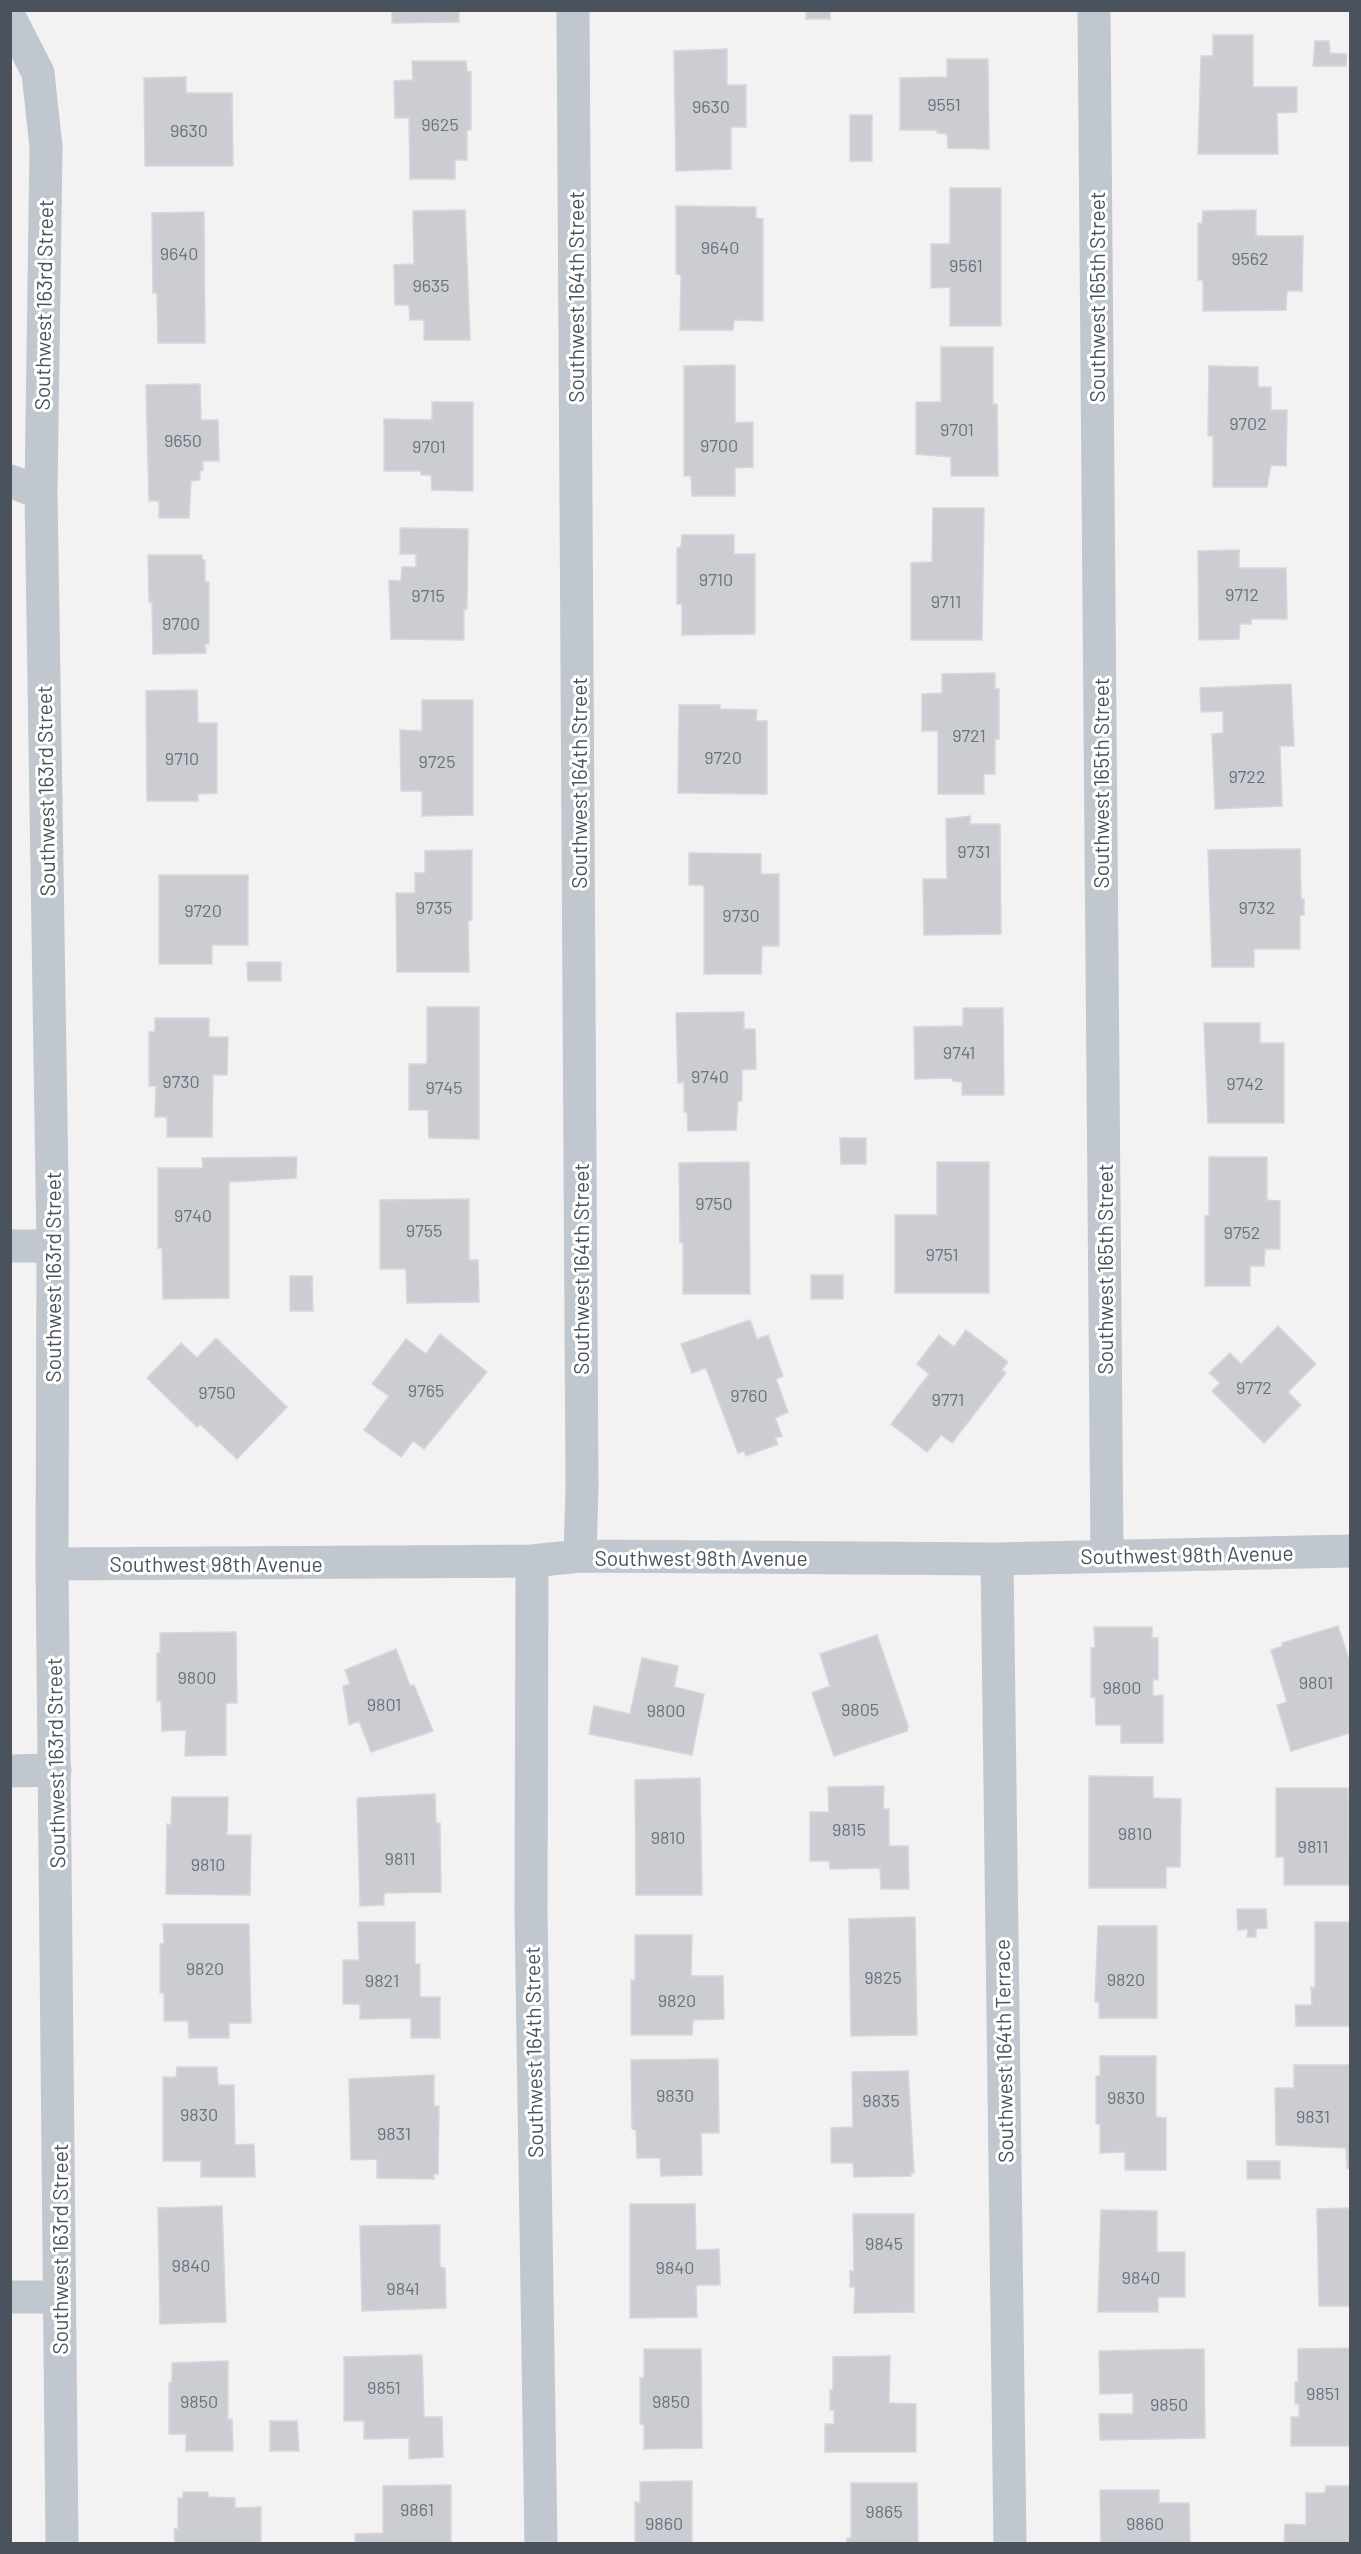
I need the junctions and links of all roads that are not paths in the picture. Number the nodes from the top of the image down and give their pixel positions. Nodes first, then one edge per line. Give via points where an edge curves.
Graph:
1 (573, 10) edge
2 (1094, 10) edge
3 (10, 18) edge
4 (10, 481) edge
5 (41, 494) junction
6 (10, 1246) edge
7 (52, 1246) junction
8 (1350, 1551) edge
9 (1107, 1555) junction
10 (580, 1556) junction
11 (997, 1559) junction
12 (532, 1561) junction
13 (52, 1564) junction
14 (55, 1770) junction
15 (10, 1771) edge
16 (10, 2297) edge
17 (60, 2297) junction
18 (62, 2544) edge
19 (541, 2544) edge
20 (1010, 2544) edge

1 - 10 street, Southwest 164th Street
2 - 9 street, Southwest 165th Street
3 - 5 street, Southwest 163rd Street via 38,73 46,147
4 - 5 street
5 - 7 street, Southwest 163rd Street
6 - 7 street
7 - 13 street, Southwest 163rd Street
8 - 9 street, Southwest 98th Avenue
9 - 11 street, Southwest 98th Avenue
10 - 11 street, Southwest 98th Avenue
10 - 12 street, Southwest 98th Avenue
11 - 20 street, Southwest 164th Terrace
12 - 13 street, Southwest 98th Avenue
12 - 19 street, Southwest 164th Street via 531,1912
13 - 14 street, Southwest 163rd Street
14 - 15 street
14 - 17 street, Southwest 163rd Street
16 - 17 street
17 - 18 street, Southwest 163rd Street

